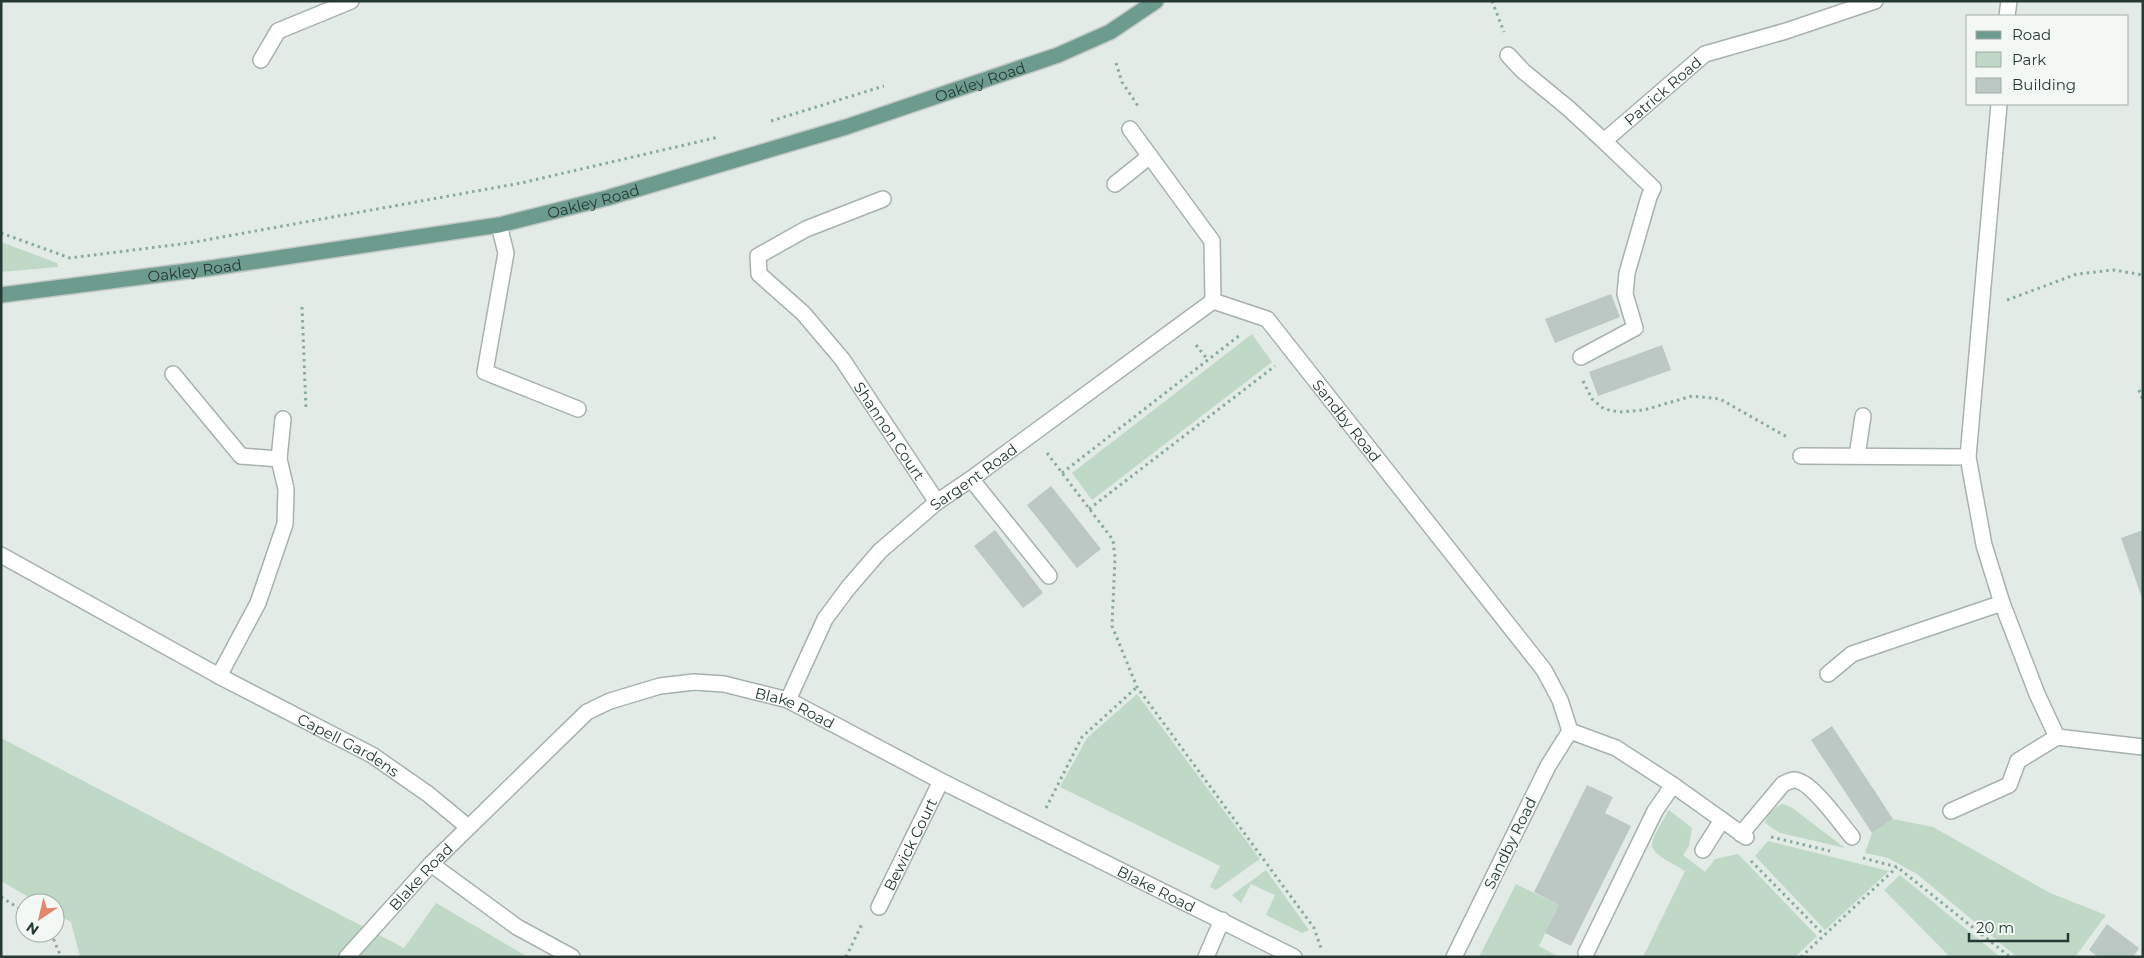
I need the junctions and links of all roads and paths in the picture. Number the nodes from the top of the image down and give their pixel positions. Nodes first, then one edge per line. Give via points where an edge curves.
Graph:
1 (351, 1) edge
2 (1156, 1) edge
3 (1492, 1) edge
4 (1875, 1) edge
5 (2008, 1) edge
6 (2007, 15) edge
7 (1508, 55) joint
8 (261, 60) dead end
9 (1116, 63) dead end
10 (889, 84) dead end
11 (1999, 105) edge
12 (767, 122) dead end
13 (1130, 129) joint
14 (720, 136) dead end
15 (1604, 141) junction
16 (1150, 156) junction
17 (1115, 184) dead end
18 (883, 200) dead end
19 (499, 225) junction
20 (1, 233) edge
21 (2143, 275) edge
22 (1, 295) edge
23 (2007, 300) dead end
24 (1213, 301) junction
25 (302, 307) dead end
26 (1258, 317) junction
27 (1293, 352) junction
28 (1580, 357) joint
29 (173, 374) dead end
30 (2139, 390) dead end
31 (2143, 400) edge
32 (578, 409) dead end
33 (1863, 416) dead end
34 (306, 417) dead end
35 (283, 419) dead end
36 (1033, 434) junction
37 (1801, 456) joint
38 (1856, 456) junction
39 (1968, 457) junction
40 (279, 459) junction
41 (1062, 473) junction
42 (972, 479) junction
43 (937, 502) junction
44 (1089, 509) junction
45 (1, 555) edge
46 (1049, 576) dead end
47 (2002, 602) junction
48 (1828, 674) dead end
49 (219, 676) junction
50 (1137, 687) junction
51 (788, 700) junction
52 (1570, 731) junction
53 (2057, 737) junction
54 (2143, 747) edge
55 (941, 781) junction
56 (1673, 785) junction
57 (1951, 811) dead end
58 (1044, 813) dead end
59 (1722, 820) junction
60 (468, 827) junction
61 (1743, 835) junction
62 (1852, 837) dead end
63 (1703, 850) dead end
64 (1836, 852) dead end
65 (1854, 856) dead end
66 (431, 864) junction
67 (1897, 866) junction
68 (1, 897) edge
69 (15, 906) edge
70 (879, 907) joint
71 (1222, 920) junction
72 (1824, 935) junction
73 (55, 943) edge
74 (1321, 948) dead end
75 (1586, 953) dead end
76 (61, 957) edge
77 (347, 957) edge
78 (572, 957) edge
79 (846, 957) edge
80 (1206, 957) edge
81 (1294, 957) edge
82 (1454, 957) edge
83 (1801, 957) edge
84 (2010, 957) edge

1 - 8 street via 278,31
2 - 19 main road, Oakley Road via 1110,32 1049,59 719,166
3 - 7 path via 1504,31
4 - 15 street, Patrick Road via 1705,54
5 - 6 street
7 - 15 street
9 - 13 path via 1122,82 1146,118
10 - 12 path
11 - 39 street
13 - 16 street
14 - 20 path via 521,183 189,243 70,258
15 - 28 street via 1653,188 1627,273 1625,294 1635,328
16 - 17 street
16 - 24 street via 1212,241
18 - 43 street, Shannon Court via 806,229 758,256 759,274 803,313 842,359
19 - 22 main road, Oakley Road via 194,271
19 - 32 street via 506,253 485,372
21 - 23 path via 2114,270 2077,274
24 - 26 street, Sandby Road
24 - 36 street, Sargent Road
25 - 34 path
26 - 27 street, Sandby Road via 1267,319
26 - 41 path
27 - 44 path
27 - 52 street, Sandby Road via 1544,670 1560,700
28 - 37 path via 1574,361 1592,400 1604,409 1619,412 1644,410 1692,396 1720,399 1789,438
29 - 40 street via 242,456
30 - 31 path
33 - 38 street
35 - 40 street
36 - 41 path
36 - 42 street, Sargent Road
37 - 38 street
38 - 39 street
39 - 47 street via 1984,545
40 - 49 street via 286,489 285,524 258,603
41 - 44 path
42 - 43 street, Sargent Road
42 - 46 street
43 - 51 street, Sargent Road via 880,551 848,588 826,619
44 - 50 path via 1113,540 1112,626
45 - 49 street, Capell Gardens
47 - 48 street via 1852,654
47 - 53 street
49 - 60 street, Capell Gardens via 372,755
50 - 58 path via 1082,737
50 - 74 path via 1314,928
51 - 55 street, Blake Road
51 - 60 street, Blake Road via 724,684 694,682 660,686 610,701 587,712
52 - 56 street via 1616,748
52 - 82 street, Sandby Road via 1548,766
53 - 54 street
53 - 57 street via 2018,761 2009,785
55 - 70 street, Bewick Court
55 - 71 street, Blake Road
56 - 59 street
56 - 75 street via 1655,811
59 - 61 street
59 - 63 street
60 - 66 street, Blake Road
61 - 62 street via 1783,784 1792,780 1803,782 1818,796
61 - 64 path via 1771,837
61 - 72 path via 1747,857
65 - 67 path
66 - 77 street, Blake Road
66 - 78 street via 517,927
67 - 72 path
67 - 84 path
68 - 69 path
70 - 79 path via 865,917
71 - 80 street
71 - 81 street, Blake Road
72 - 83 path
73 - 76 path

